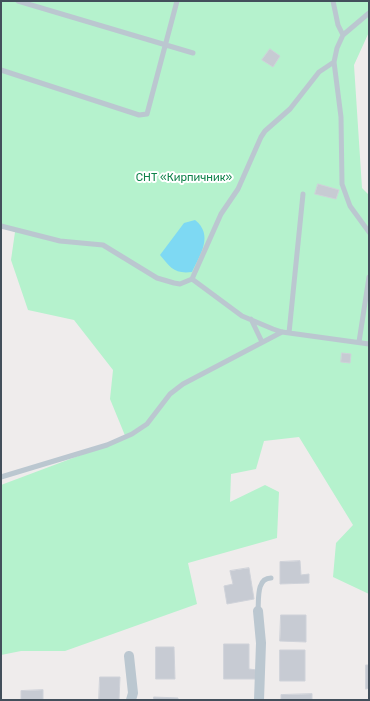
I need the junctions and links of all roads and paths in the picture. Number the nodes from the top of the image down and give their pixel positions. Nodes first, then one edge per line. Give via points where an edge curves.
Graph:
1 (18, 1) edge
2 (177, 1) edge
3 (333, 1) edge
4 (369, 13) edge
5 (343, 35) junction
6 (166, 46) junction
7 (193, 53) dead end
8 (334, 62) junction
9 (1, 70) edge
10 (303, 194) dead end
11 (1, 226) edge
12 (369, 232) edge
13 (369, 277) edge
14 (192, 279) junction
15 (251, 320) junction
16 (282, 332) junction
17 (289, 333) junction
18 (262, 342) junction
19 (359, 342) junction
20 (369, 344) edge
21 (1, 477) edge
22 (271, 578) dead end
23 (258, 611) joint
24 (129, 656) dead end
25 (131, 700) edge
26 (259, 700) edge

1 - 6 lane
2 - 6 lane
3 - 5 lane
4 - 5 lane
5 - 8 lane
6 - 7 lane
6 - 9 lane via 147,114 139,115
8 - 12 lane via 341,117 342,184 350,206
8 - 14 lane via 319,72 290,109 261,136 238,189 221,214
10 - 17 lane
11 - 14 lane via 60,241 103,245 158,278 174,284
13 - 19 lane
14 - 15 lane
15 - 16 lane
15 - 18 lane
16 - 17 lane
16 - 18 lane
17 - 19 lane
18 - 21 lane via 183,384 170,394 147,424 132,434 107,445
19 - 20 lane
22 - 23 lane via 262,581
23 - 26 street via 261,651
24 - 25 street via 133,693

